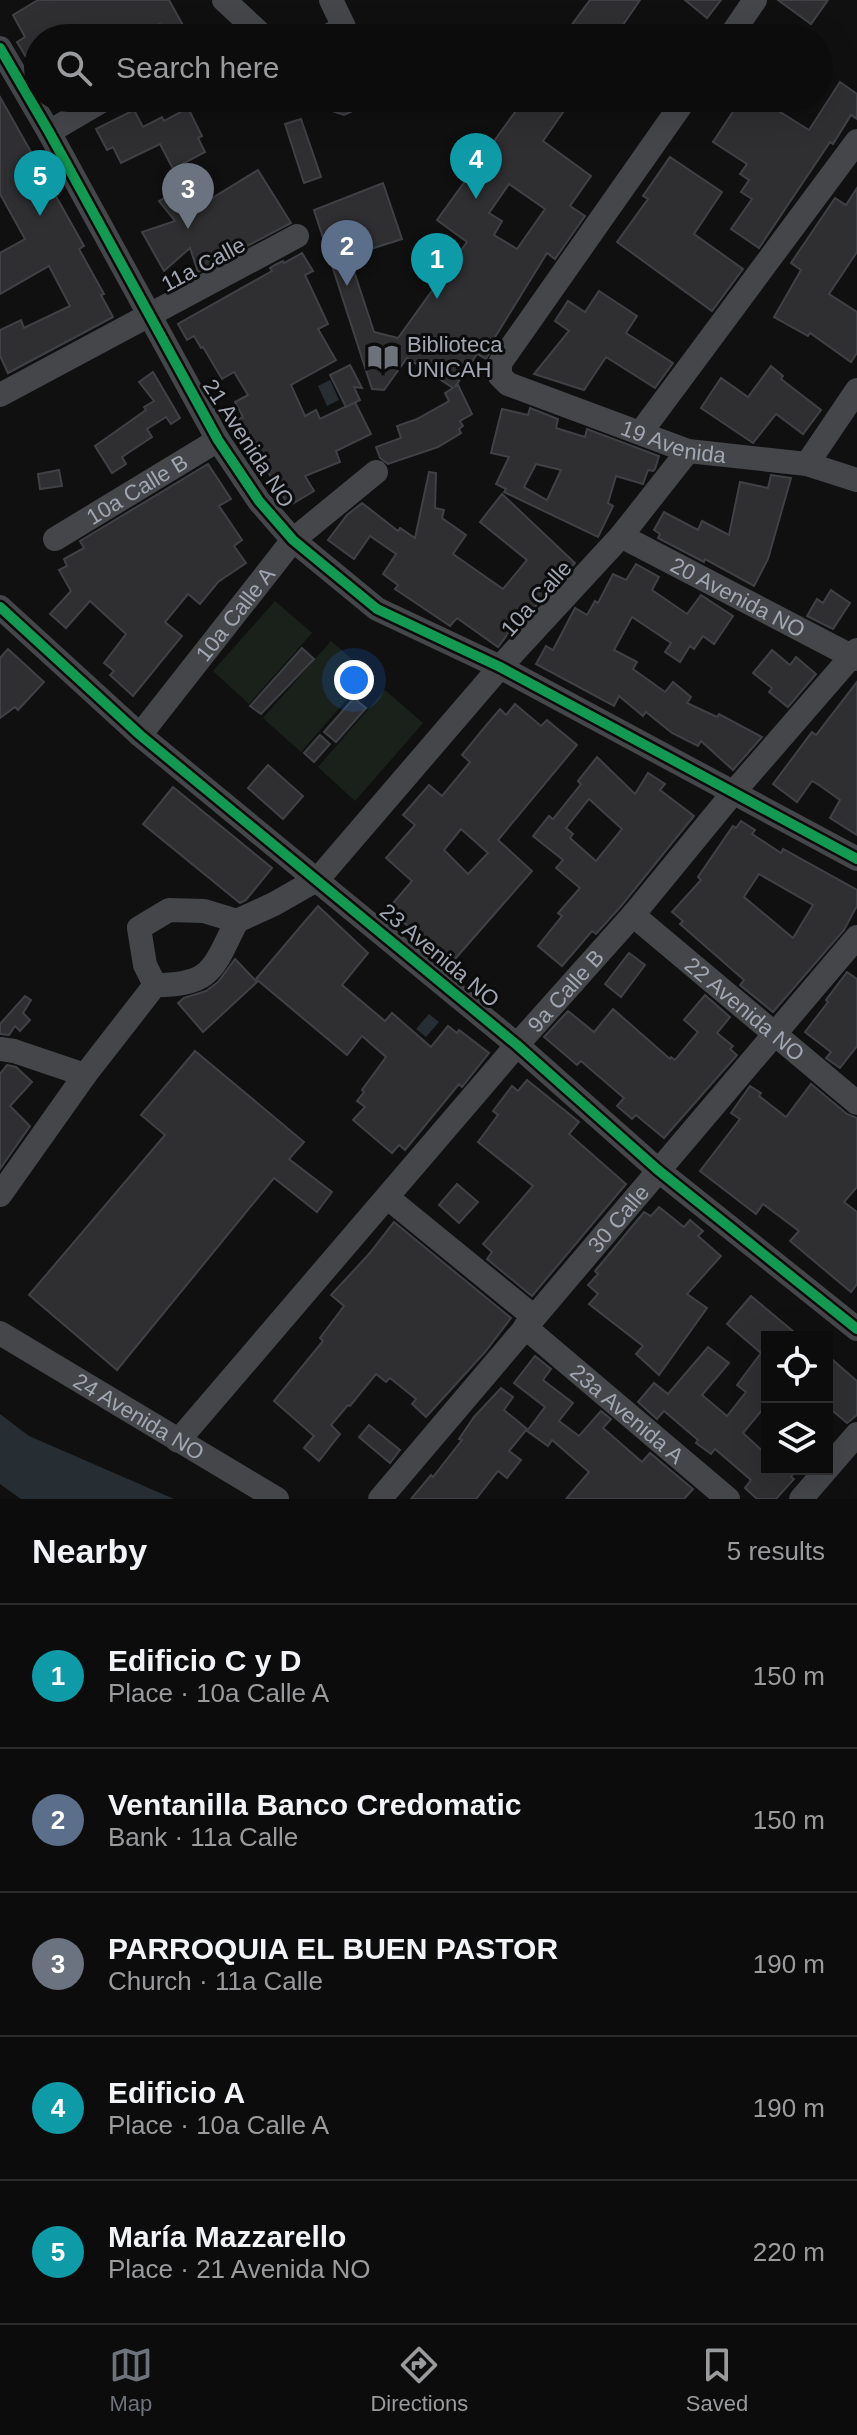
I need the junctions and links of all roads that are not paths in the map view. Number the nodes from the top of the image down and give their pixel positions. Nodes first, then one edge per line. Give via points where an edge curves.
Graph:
1 (224, 0) edge
2 (331, 0) edge
3 (755, 0) edge
4 (250, 24) edge
5 (343, 24) edge
6 (739, 24) edge
7 (0, 48) edge
8 (24, 89) edge
9 (37, 112) edge
10 (83, 112) edge
11 (676, 112) edge
12 (49, 132) junction
13 (857, 141) edge
14 (297, 236) dead end
15 (148, 316) junction
16 (857, 390) edge
17 (0, 395) edge
18 (641, 432) junction
19 (218, 440) junction
20 (688, 451) junction
21 (807, 464) junction
22 (376, 472) dead end
23 (857, 480) edge
24 (621, 536) junction
25 (55, 539) dead end
26 (293, 540) junction
27 (5, 620) edge
28 (855, 655) edge
29 (500, 667) junction
30 (140, 735) junction
31 (733, 793) junction
32 (857, 859) edge
33 (318, 879) junction
34 (633, 915) junction
35 (237, 921) junction
36 (857, 937) edge
37 (155, 985) junction
38 (773, 1034) junction
39 (517, 1045) junction
40 (0, 1049) edge
41 (85, 1075) junction
42 (857, 1103) edge
43 (658, 1170) junction
44 (0, 1195) edge
45 (388, 1198) junction
46 (529, 1322) junction
47 (857, 1329) edge
48 (0, 1333) edge
49 (857, 1434) edge
50 (178, 1441) junction
51 (277, 1499) edge
52 (380, 1499) edge
53 (728, 1499) edge
54 (801, 1499) edge

1 - 4 street
2 - 5 street
3 - 6 street
7 - 8 street, 21 Avenida NO
9 - 12 street, 21 Avenida NO
10 - 12 street
11 - 18 street, 19 Avenida via 500,363 500,376 508,384
12 - 15 street, 21 Avenida NO
13 - 18 street
14 - 15 street, 11a Calle
15 - 17 street, 11a Calle
15 - 19 street, 21 Avenida NO
16 - 21 street
18 - 20 street, 19 Avenida
19 - 25 street, 10a Calle B
19 - 26 street, 21 Avenida NO
20 - 21 street, 19 Avenida
20 - 24 street, 10a Calle
21 - 23 street, 19 Avenida
22 - 26 street, 10a Calle A
24 - 28 street, 20 Avenida NO
24 - 29 street, 10a Calle
26 - 29 street, 21 Avenida NO via 377,609
26 - 30 street, 10a Calle A
27 - 30 street, 23 Avenida NO
28 - 31 street, 9a Calle B
29 - 31 street, 21 Avenida NO
29 - 33 street, 10a Calle
30 - 33 street, 23 Avenida NO
31 - 32 street, 21 Avenida NO
31 - 34 street, 9a Calle B
33 - 35 street, 10a Calle
33 - 39 street, 23 Avenida NO
34 - 38 street, 22 Avenida NO
34 - 39 street, 9a Calle B
35 - 37 street via 218,963 202,976 183,985
35 - 37 street via 204,911 169,910 139,928 145,965
36 - 38 street, 30 Calle
37 - 41 street
38 - 42 street, 22 Avenida NO
38 - 43 street, 30 Calle
39 - 43 street, 23 Avenida NO
39 - 45 street, 9a Calle B
40 - 41 street
41 - 44 street
43 - 46 street, 30 Calle
43 - 47 street, 23 Avenida NO
45 - 46 street, 23a Avenida A
45 - 50 street, 9a Calle B
46 - 52 street, 30 Calle
46 - 53 street, 23a Avenida A
48 - 50 street, 24 Avenida NO
49 - 54 street
50 - 51 street, 24 Avenida NO

